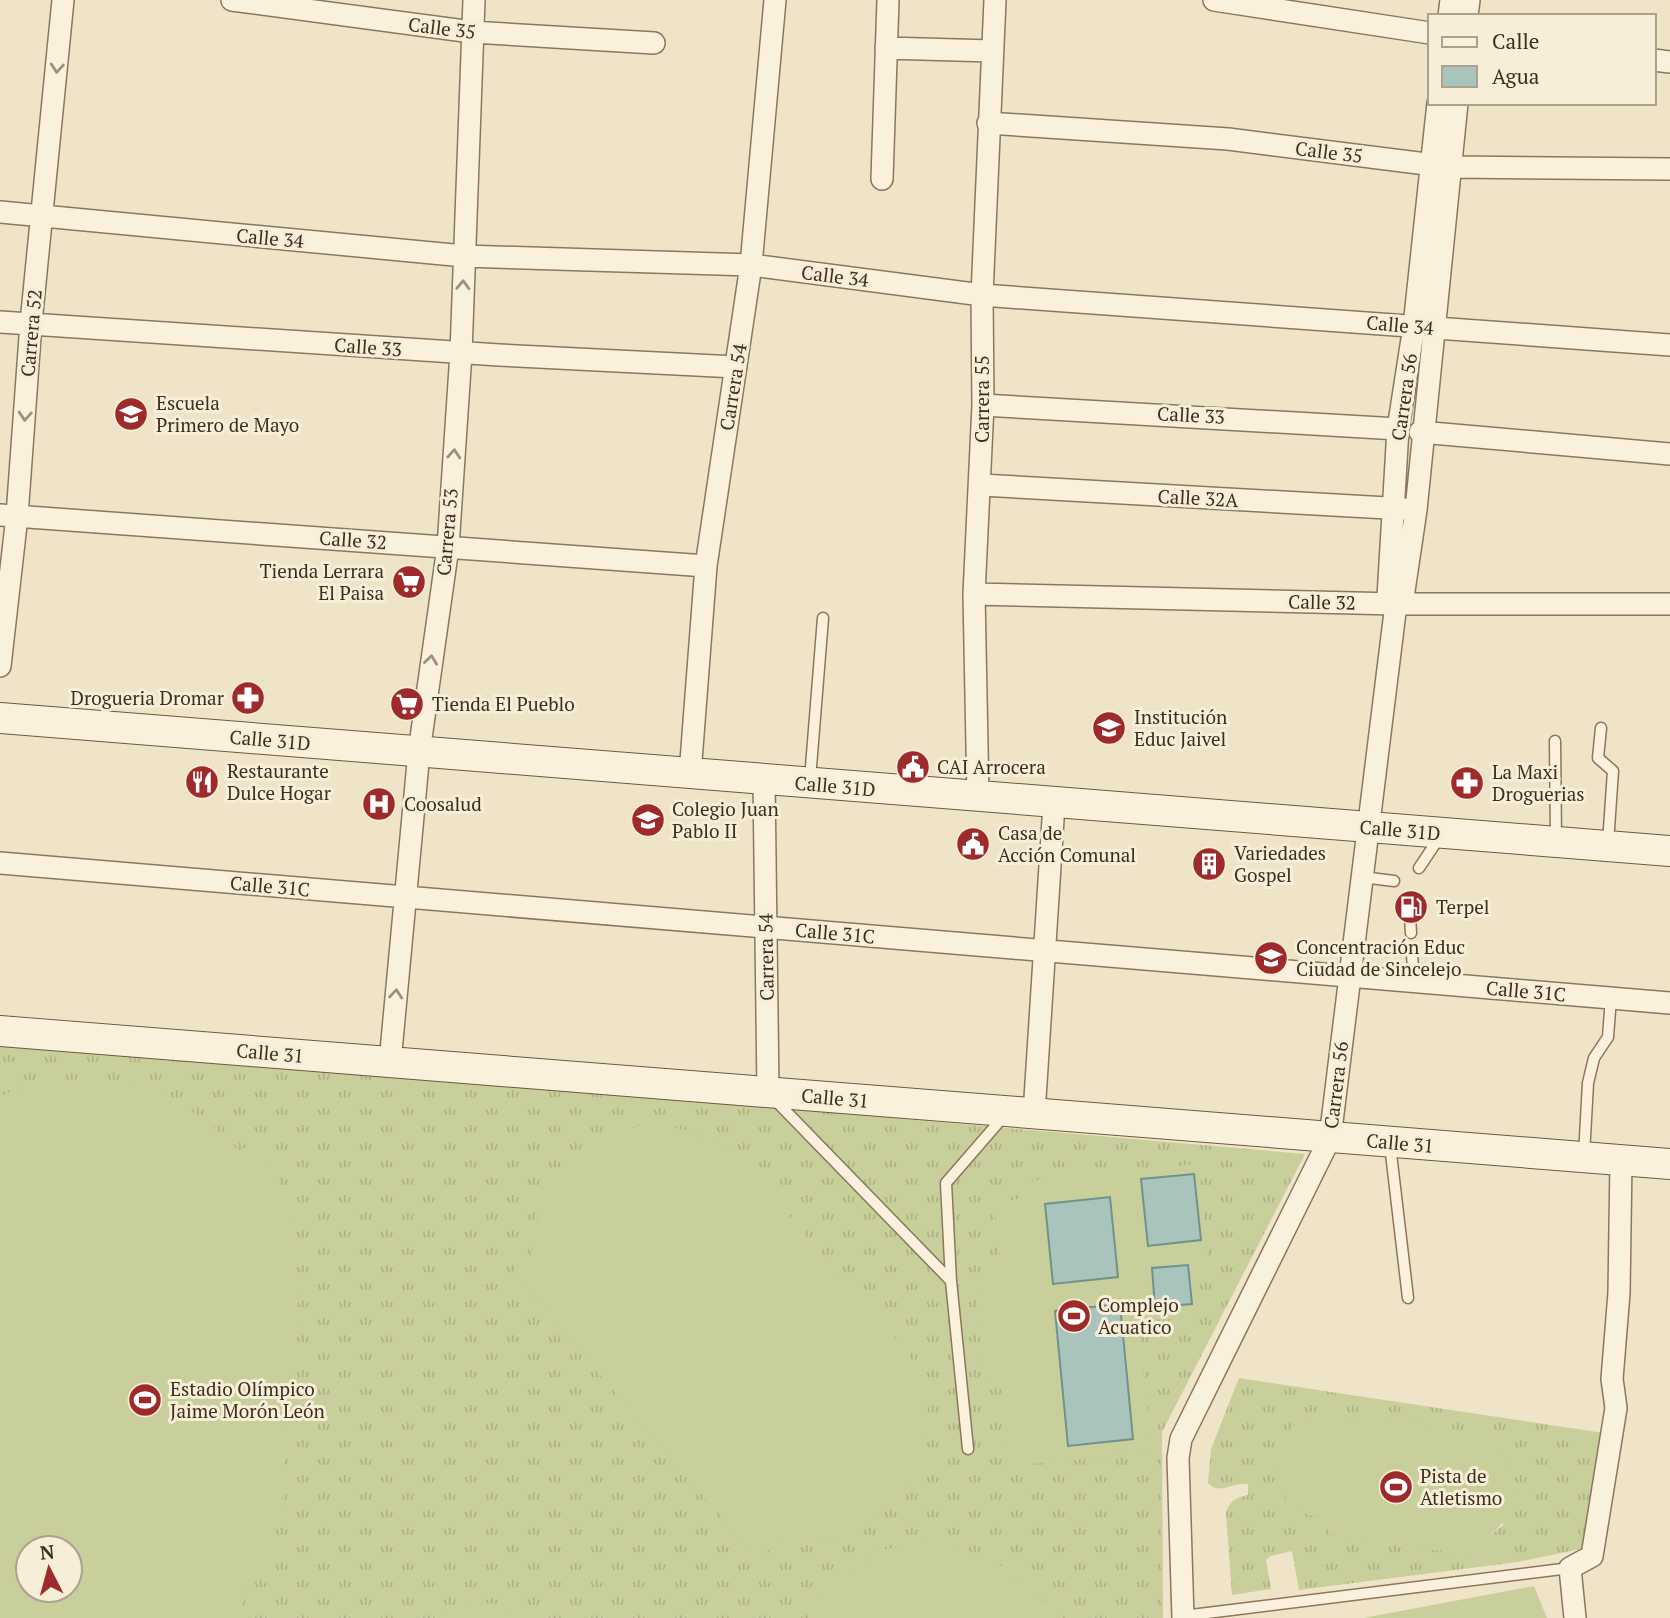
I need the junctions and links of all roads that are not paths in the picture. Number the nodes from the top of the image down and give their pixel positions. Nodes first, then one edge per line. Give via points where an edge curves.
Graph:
1 (63, 0) edge
2 (232, 0) edge
3 (474, 0) edge
4 (775, 0) edge
5 (888, 0) edge
6 (995, 0) edge
7 (1214, 0) edge
8 (1307, 7) edge
9 (472, 32) junction
10 (1428, 33) edge
11 (654, 43) dead end
12 (886, 48) junction
13 (992, 51) junction
14 (1438, 105) edge
15 (1456, 105) edge
16 (988, 123) junction
17 (1441, 166) junction
18 (1670, 169) edge
19 (882, 179) dead end
20 (0, 212) edge
21 (43, 218) junction
22 (464, 256) junction
23 (751, 265) junction
24 (982, 295) junction
25 (0, 322) edge
26 (31, 323) junction
27 (1425, 327) junction
28 (1670, 345) edge
29 (461, 353) junction
30 (736, 367) junction
31 (984, 404) junction
32 (1398, 429) junction
33 (1421, 432) junction
34 (1670, 453) edge
35 (981, 485) junction
36 (1406, 509) junction
37 (9, 515) edge
38 (448, 547) junction
39 (706, 566) junction
40 (974, 594) junction
41 (1396, 604) junction
42 (1670, 604) edge
43 (823, 618) dead end
44 (0, 666) edge
45 (0, 718) edge
46 (1601, 728) dead end
47 (1555, 741) dead end
48 (419, 752) junction
49 (690, 774) junction
50 (764, 780) junction
51 (810, 784) junction
52 (978, 798) junction
53 (1054, 804) junction
54 (1368, 827) junction
55 (1442, 833) junction
56 (1557, 842) junction
57 (1608, 846) junction
58 (1670, 851) edge
59 (0, 863) edge
60 (1419, 868) dead end
61 (1362, 877) junction
62 (1394, 881) dead end
63 (405, 897) junction
64 (1409, 899) dead end
65 (766, 927) junction
66 (1411, 933) dead end
67 (1044, 951) junction
68 (1412, 955) dead end
69 (1349, 976) junction
70 (1414, 981) junction
71 (1611, 998) junction
72 (1670, 1003) edge
73 (0, 1031) edge
74 (390, 1062) junction
75 (768, 1093) junction
76 (1021, 1113) junction
77 (1330, 1138) junction
78 (1389, 1142) junction
79 (1584, 1158) junction
80 (1621, 1161) junction
81 (1670, 1164) edge
82 (951, 1281) junction
83 (1408, 1298) dead end
84 (968, 1449) dead end
85 (1570, 1568) junction
86 (1183, 1617) edge
87 (1575, 1618) edge

1 -> 21 street, Carrera 52
2 - 9 street, Calle 35
3 - 9 street, Carrera 53
4 - 23 street, Carrera 54
5 - 12 street
6 - 13 street, Carrera 55
7 - 8 street
8 - 10 street
9 - 11 street, Calle 35
9 - 22 street, Carrera 53
12 - 13 street
12 - 19 street
13 - 16 street, Carrera 55
14 - 17 street, Carrera 56
15 - 17 street, Carrera 56
16 - 17 street, Calle 35 via 1228,139
16 - 24 street, Carrera 55
17 - 18 street, Calle 35
17 - 27 street, Carrera 56
20 - 21 street, Calle 34
21 - 22 street, Calle 34
21 - 26 street, Carrera 52
22 - 23 street, Calle 34
29 -> 22 street, Carrera 53
23 - 24 street, Calle 34
23 - 30 street, Carrera 54
24 - 27 street, Calle 34
24 - 31 street, Carrera 55
25 - 26 street, Calle 33
26 - 29 street, Calle 33
26 -> 37 street, Carrera 52
27 - 28 street, Calle 34
27 - 32 street, Carrera 56
27 - 33 street, Carrera 56
29 - 30 street, Calle 33
38 -> 29 street, Carrera 53
30 - 39 street, Carrera 54
31 - 32 street, Calle 33
31 - 35 street, Carrera 55
32 - 36 street, Carrera 56
33 - 34 street
33 - 36 street, Carrera 56
35 - 36 street, Calle 32A
35 - 40 street, Carrera 55
36 - 41 street, Carrera 56 via 1388,597
37 - 38 street, Calle 32
37 - 44 street, Carrera 52
38 - 39 street, Calle 32
48 -> 38 street, Carrera 53
39 - 49 street, Carrera 54
40 - 41 street, Calle 32
40 - 52 street, Carrera 55
41 - 42 street, Calle 32
41 - 54 street, Carrera 56
43 - 51 lane
45 - 48 street, Calle 31D
46 - 57 lane via 1598,758 1613,771
47 - 56 lane
48 - 49 street, Calle 31D
48 - 63 street, Carrera 53
49 - 50 street, Calle 31D
50 - 51 street, Calle 31D
50 - 65 street, Carrera 54
51 - 52 street, Calle 31D
52 - 53 street, Calle 31D
53 - 54 street, Calle 31D
53 - 67 street
54 - 55 street, Calle 31D
54 - 61 street, Carrera 56
55 - 56 street, Calle 31D
55 - 60 lane
56 - 57 street, Calle 31D
57 - 58 street, Calle 31D
59 - 63 street, Calle 31C
61 - 62 lane
61 - 69 street, Carrera 56
63 - 65 street, Calle 31C
74 -> 63 street, Carrera 53
64 - 66 lane
65 - 67 street, Calle 31C
65 - 75 street, Carrera 54
67 - 69 street, Calle 31C
67 - 76 street
68 - 70 lane
69 - 70 street, Calle 31C
69 - 77 street, Carrera 56
70 - 71 street, Calle 31C
71 - 72 street, Calle 31C
71 - 79 lane via 1608,1037 1594,1058 1587,1083
73 - 74 street, Calle 31
74 - 75 street, Calle 31
75 - 76 street, Calle 31
75 - 82 lane
76 - 77 street, Calle 31
76 - 82 lane via 946,1183
77 - 78 street, Calle 31
77 - 86 street, Carrera 56 via 1181,1439
78 - 79 street, Calle 31
78 - 83 lane
79 - 80 street, Calle 31
80 - 81 street, Calle 31
80 - 85 street via 1612,1379 1616,1408 1592,1556
82 - 84 lane
85 - 86 lane
85 - 87 street

